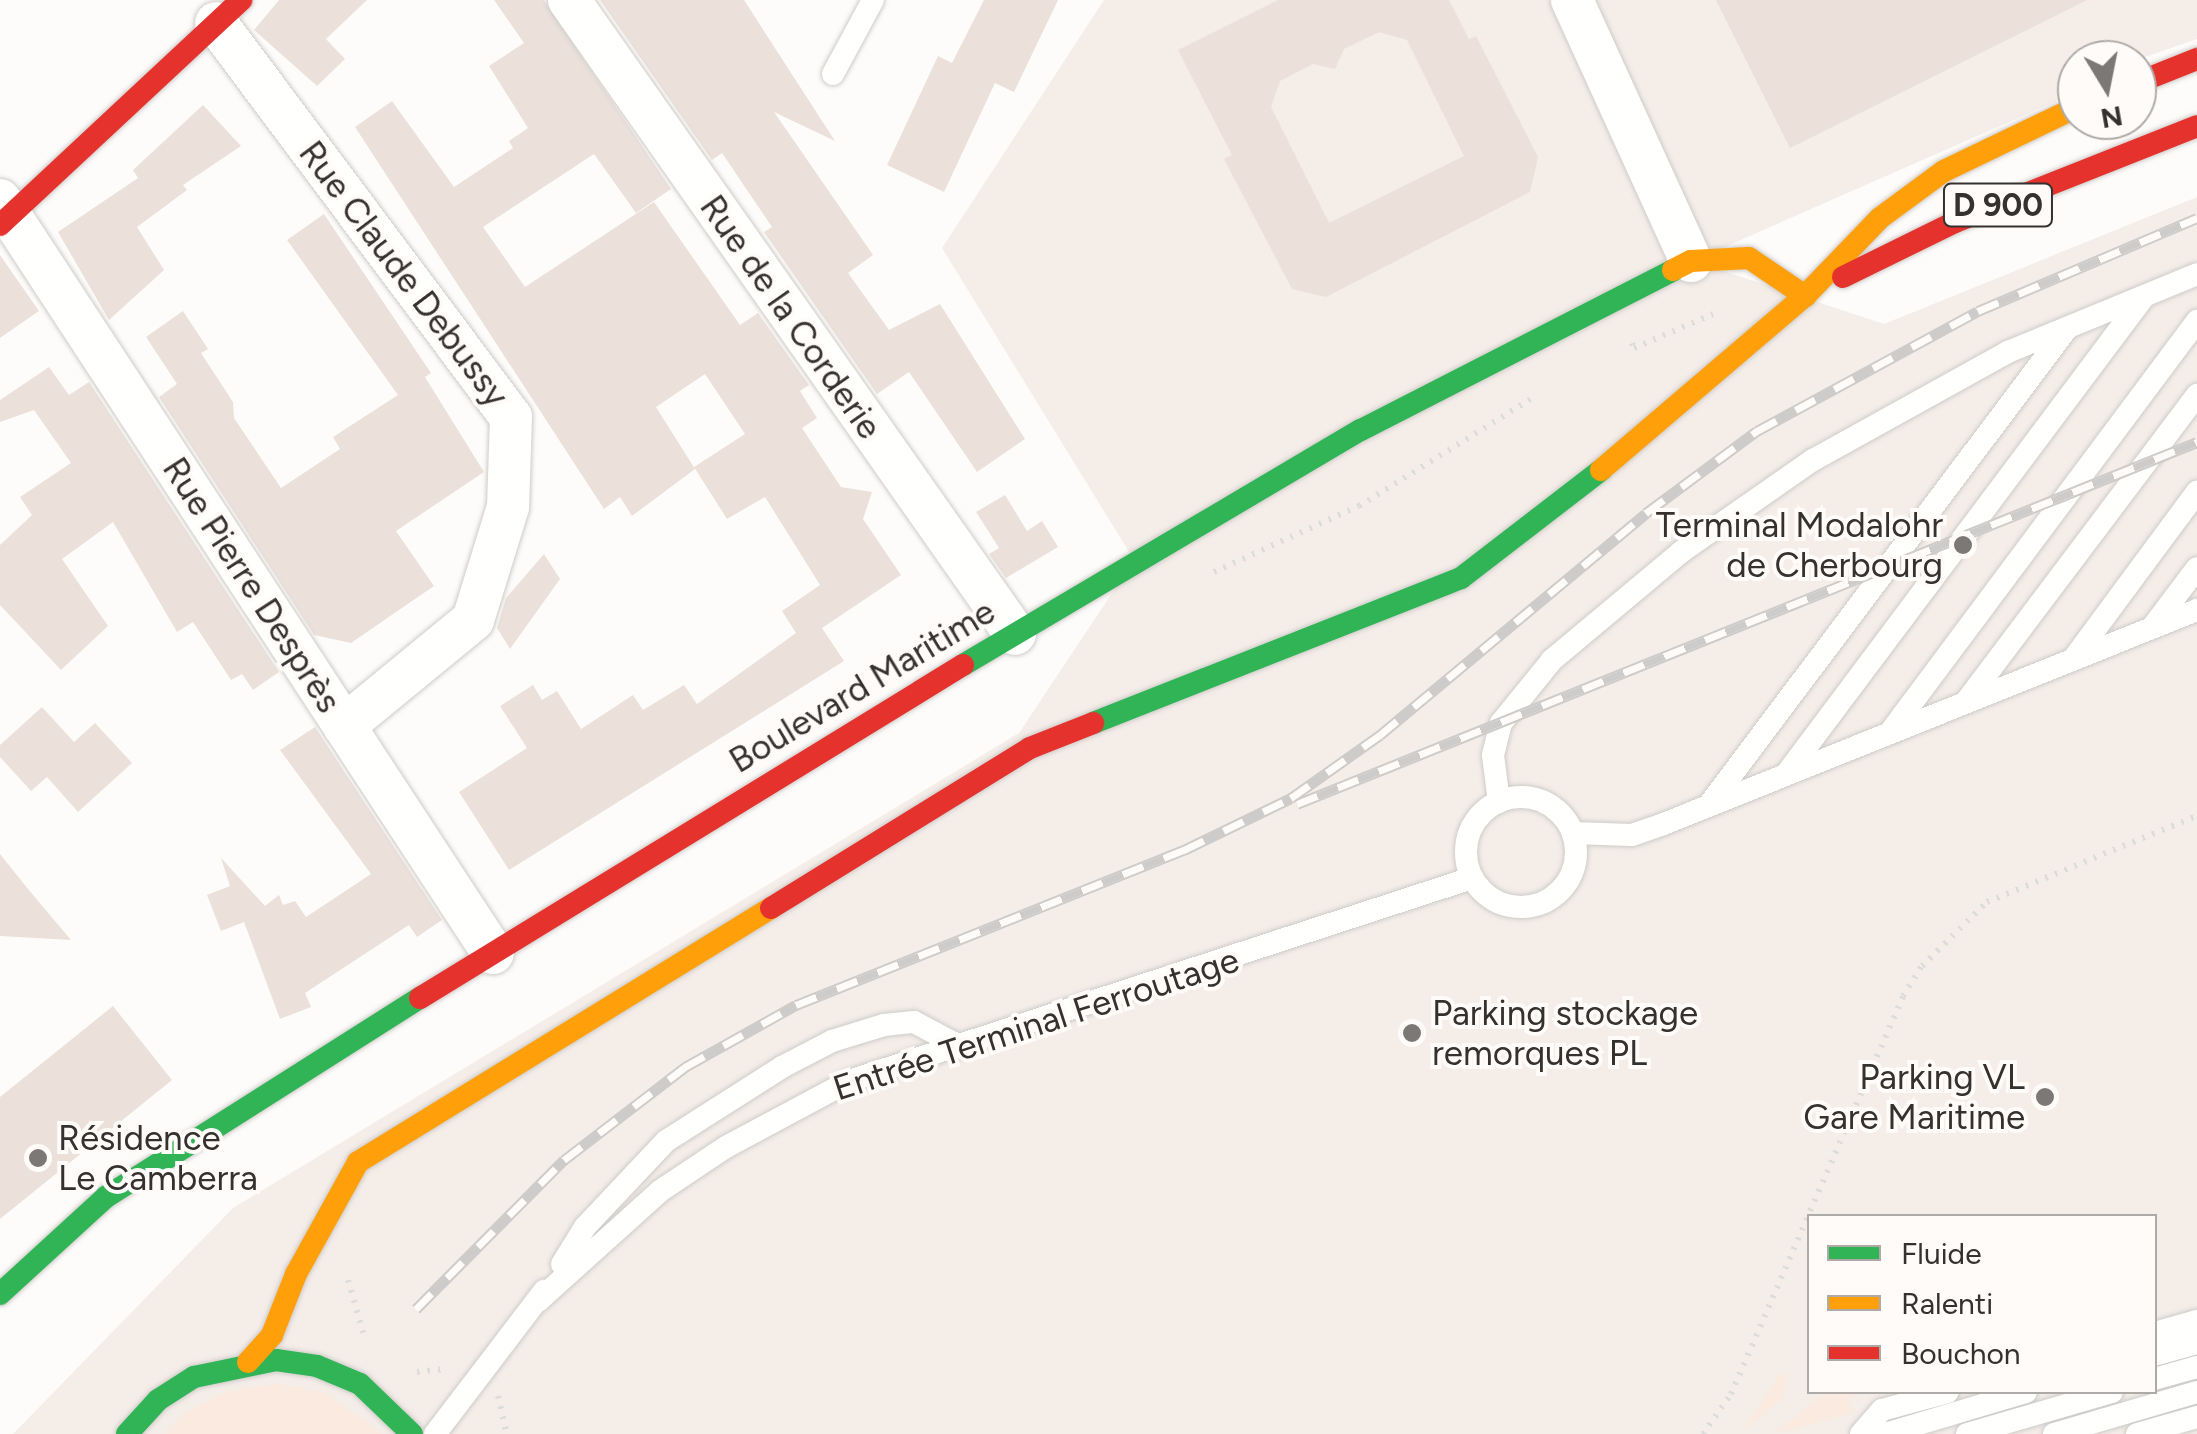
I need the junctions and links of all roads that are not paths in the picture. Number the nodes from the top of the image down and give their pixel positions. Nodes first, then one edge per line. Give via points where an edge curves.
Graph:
1 (569, 0) edge
2 (872, 0) edge
3 (1572, 0) edge
4 (229, 12) edge
5 (2197, 59) edge
6 (833, 74) dead end
7 (2157, 75) edge
8 (2057, 117) edge
9 (2197, 126) edge
10 (3, 214) edge
11 (1692, 261) junction
12 (2197, 274) edge
13 (2146, 295) junction
14 (1804, 296) junction
15 (2197, 321) edge
16 (2067, 328) junction
17 (2197, 396) edge
18 (2197, 492) edge
19 (2197, 568) edge
20 (2197, 610) edge
21 (2152, 628) junction
22 (1015, 634) junction
23 (2073, 659) junction
24 (1966, 702) junction
25 (344, 726) junction
26 (1888, 734) junction
27 (1785, 776) junction
28 (1499, 802) junction
29 (1708, 806) junction
30 (1572, 833) junction
31 (1472, 878) junction
32 (493, 953) junction
33 (963, 1048) junction
34 (330, 1212) junction
35 (314, 1288) dead end
36 (0, 1294) edge
37 (538, 1301) junction
38 (2197, 1321) edge
39 (2157, 1332) edge
40 (322, 1341) dead end
41 (2197, 1342) edge
42 (2157, 1354) edge
43 (248, 1362) junction
44 (2197, 1367) edge
45 (336, 1375) junction
46 (2157, 1378) edge
47 (2197, 1392) edge
48 (1941, 1394) edge
49 (2019, 1394) edge
50 (2105, 1394) edge
51 (2197, 1416) edge
52 (128, 1434) edge
53 (412, 1434) edge
54 (435, 1434) edge
55 (1861, 1434) edge
56 (1885, 1434) edge
57 (1968, 1434) edge
58 (2054, 1434) edge
59 (2138, 1434) edge

1 - 22 street, Rue de la Corderie
2 - 6 lane
3 - 11 street
4 - 10 main road
4 - 25 street, Rue Claude Debussy via 511,417 508,507 473,620
5 - 7 main road
8 - 14 main road, D 900 via 1944,172 1844,251
9 - 14 main road, D 900 via 1955,222
10 - 25 street, Rue Pierre Desprès
11 - 14 main road, Boulevard Maritime via 1749,258
11 - 22 main road, Boulevard Maritime via 1361,430
12 - 13 lane
13 - 16 lane
13 - 27 lane
14 - 34 main road via 1486,562 1434,590 1030,748 358,1162
15 - 26 lane
16 - 28 lane via 2008,352 1813,460 1681,552 1552,660 1501,722 1493,756
16 - 29 lane
17 - 24 lane
18 - 23 lane
19 - 21 lane
20 - 21 lane
21 - 23 lane
22 - 32 main road, Boulevard Maritime
23 - 24 lane
24 - 26 lane
25 - 32 street, Rue Pierre Desprès
26 - 27 lane
27 - 29 lane
28 - 30 lane via 1534,798
28 - 31 lane via 1484,811 1466,842
29 - 30 lane via 1632,835
30 - 31 lane via 1574,869 1552,898 1535,906 1498,903
31 - 33 lane, Entrée Terminal Ferroutage
32 - 36 main road, Boulevard Maritime via 159,1160 52,1242
33 - 37 lane, Entrée Terminal Ferroutage via 849,1081 726,1147 660,1191
33 - 37 lane via 914,1022 858,1030 708,1111 626,1179
34 - 35 main road
34 - 43 main road via 272,1335
37 - 54 lane
38 - 39 lane
40 - 45 main road
41 - 42 lane
43 - 45 main road via 276,1360
43 - 52 main road via 194,1377 158,1400
44 - 46 lane
45 - 53 main road via 372,1394
47 - 58 lane
48 - 55 lane via 1882,1410
49 - 56 lane
50 - 57 lane
51 - 59 lane

